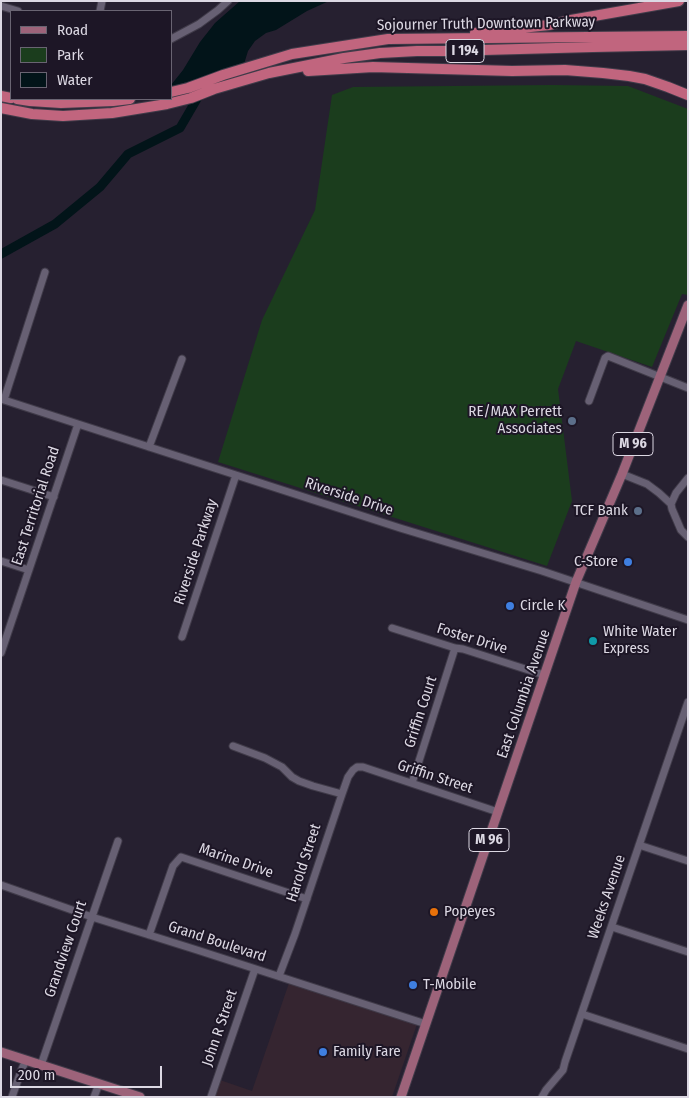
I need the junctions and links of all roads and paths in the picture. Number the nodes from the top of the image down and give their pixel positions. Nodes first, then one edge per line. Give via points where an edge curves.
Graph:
1 (228, 1) edge
2 (679, 1) edge
3 (1, 6) edge
4 (15, 10) edge
5 (688, 36) edge
6 (172, 39) edge
7 (415, 39) junction
8 (688, 46) edge
9 (269, 73) junction
10 (172, 92) edge
11 (688, 95) edge
12 (24, 100) edge
13 (122, 100) edge
14 (1, 108) edge
15 (45, 272) dead end
16 (688, 305) edge
17 (182, 359) dead end
18 (660, 377) junction
19 (688, 388) edge
20 (3, 399) edge
21 (589, 400) dead end
22 (78, 424) junction
23 (149, 447) junction
24 (622, 474) junction
25 (236, 475) junction
26 (688, 478) edge
27 (1, 480) edge
28 (54, 497) junction
29 (671, 504) junction
30 (688, 537) edge
31 (1, 561) edge
32 (29, 570) junction
33 (576, 582) junction
34 (688, 620) edge
35 (392, 628) dead end
36 (182, 637) dead end
37 (3, 642) edge
38 (455, 648) junction
39 (1, 653) edge
40 (544, 675) junction
41 (688, 702) edge
42 (234, 746) dead end
43 (363, 768) joint
44 (412, 783) junction
45 (342, 794) junction
46 (498, 812) junction
47 (118, 842) dead end
48 (639, 846) junction
49 (688, 861) edge
50 (1, 885) edge
51 (307, 899) junction
52 (92, 918) junction
53 (612, 927) junction
54 (149, 935) junction
55 (688, 952) edge
56 (256, 969) junction
57 (279, 976) junction
58 (582, 1014) junction
59 (426, 1024) junction
60 (688, 1049) edge
61 (1, 1052) edge
62 (26, 1060) junction
63 (41, 1065) junction
64 (99, 1084) junction
65 (12, 1097) edge
66 (94, 1097) edge
67 (140, 1097) edge
68 (211, 1097) edge
69 (401, 1097) edge
70 (542, 1097) edge

1 - 6 street via 199,24
2 - 7 highway via 549,25
3 - 4 street
5 - 7 highway, Sojourner Truth Downtown Parkway / I 194
7 - 10 highway, Sojourner Truth Downtown Parkway / I 194 via 388,39 292,54
8 - 9 highway, Sojourner Truth Downtown Parkway / I 194 via 399,52 344,58
9 - 11 highway via 373,67 565,70 644,79
9 - 14 highway, Sojourner Truth Downtown Parkway / I 194 via 191,98 112,113 63,116
12 - 13 highway via 61,103
15 - 20 street
16 - 18 main road, East Columbia Avenue / M 96
17 - 23 street
18 - 19 street
18 - 21 street via 608,356
18 - 24 main road, East Columbia Avenue / M 96
20 - 22 street, Riverside Drive
22 - 23 street, Riverside Drive
22 - 28 street, East Territorial Road
23 - 25 street, Riverside Drive
24 - 29 street via 647,484
24 - 33 main road, East Columbia Avenue / M 96
25 - 33 street, Riverside Drive
25 - 36 street, Riverside Parkway
26 - 29 street
27 - 28 street
28 - 32 street, East Territorial Road
29 - 30 street via 681,530
31 - 32 street
32 - 37 street, East Territorial Road
33 - 34 street, Riverside Drive
33 - 40 main road, East Columbia Avenue / M 96
35 - 38 street, Foster Drive
37 - 39 street, East Territorial Road
38 - 40 street, Foster Drive
38 - 44 street, Griffin Court
40 - 46 main road, East Columbia Avenue / M 96
41 - 48 street, Weeks Avenue
42 - 45 street via 265,758 299,781
43 - 44 street, Griffin Street
43 - 45 street, Harold Street via 353,770
44 - 46 street, Griffin Street
45 - 51 street, Harold Street
46 - 59 main road, East Columbia Avenue / M 96
47 - 52 street, Grandview Court
48 - 49 street
48 - 53 street, Weeks Avenue
50 - 52 street, Grand Boulevard
51 - 54 street, Marine Drive via 181,858 173,866
51 - 57 street, Harold Street
52 - 54 street, Grand Boulevard
52 - 63 street, Grandview Court
53 - 55 street
53 - 58 street, Weeks Avenue
54 - 56 street, Grand Boulevard
56 - 57 street, Grand Boulevard
56 - 68 street, John R Street
57 - 59 street, Grand Boulevard
58 - 60 street
58 - 70 street, Weeks Avenue via 562,1070
59 - 69 main road, East Columbia Avenue / M 96
61 - 62 main road
62 - 63 main road
62 - 65 street
63 - 64 main road
64 - 66 street
64 - 67 main road

